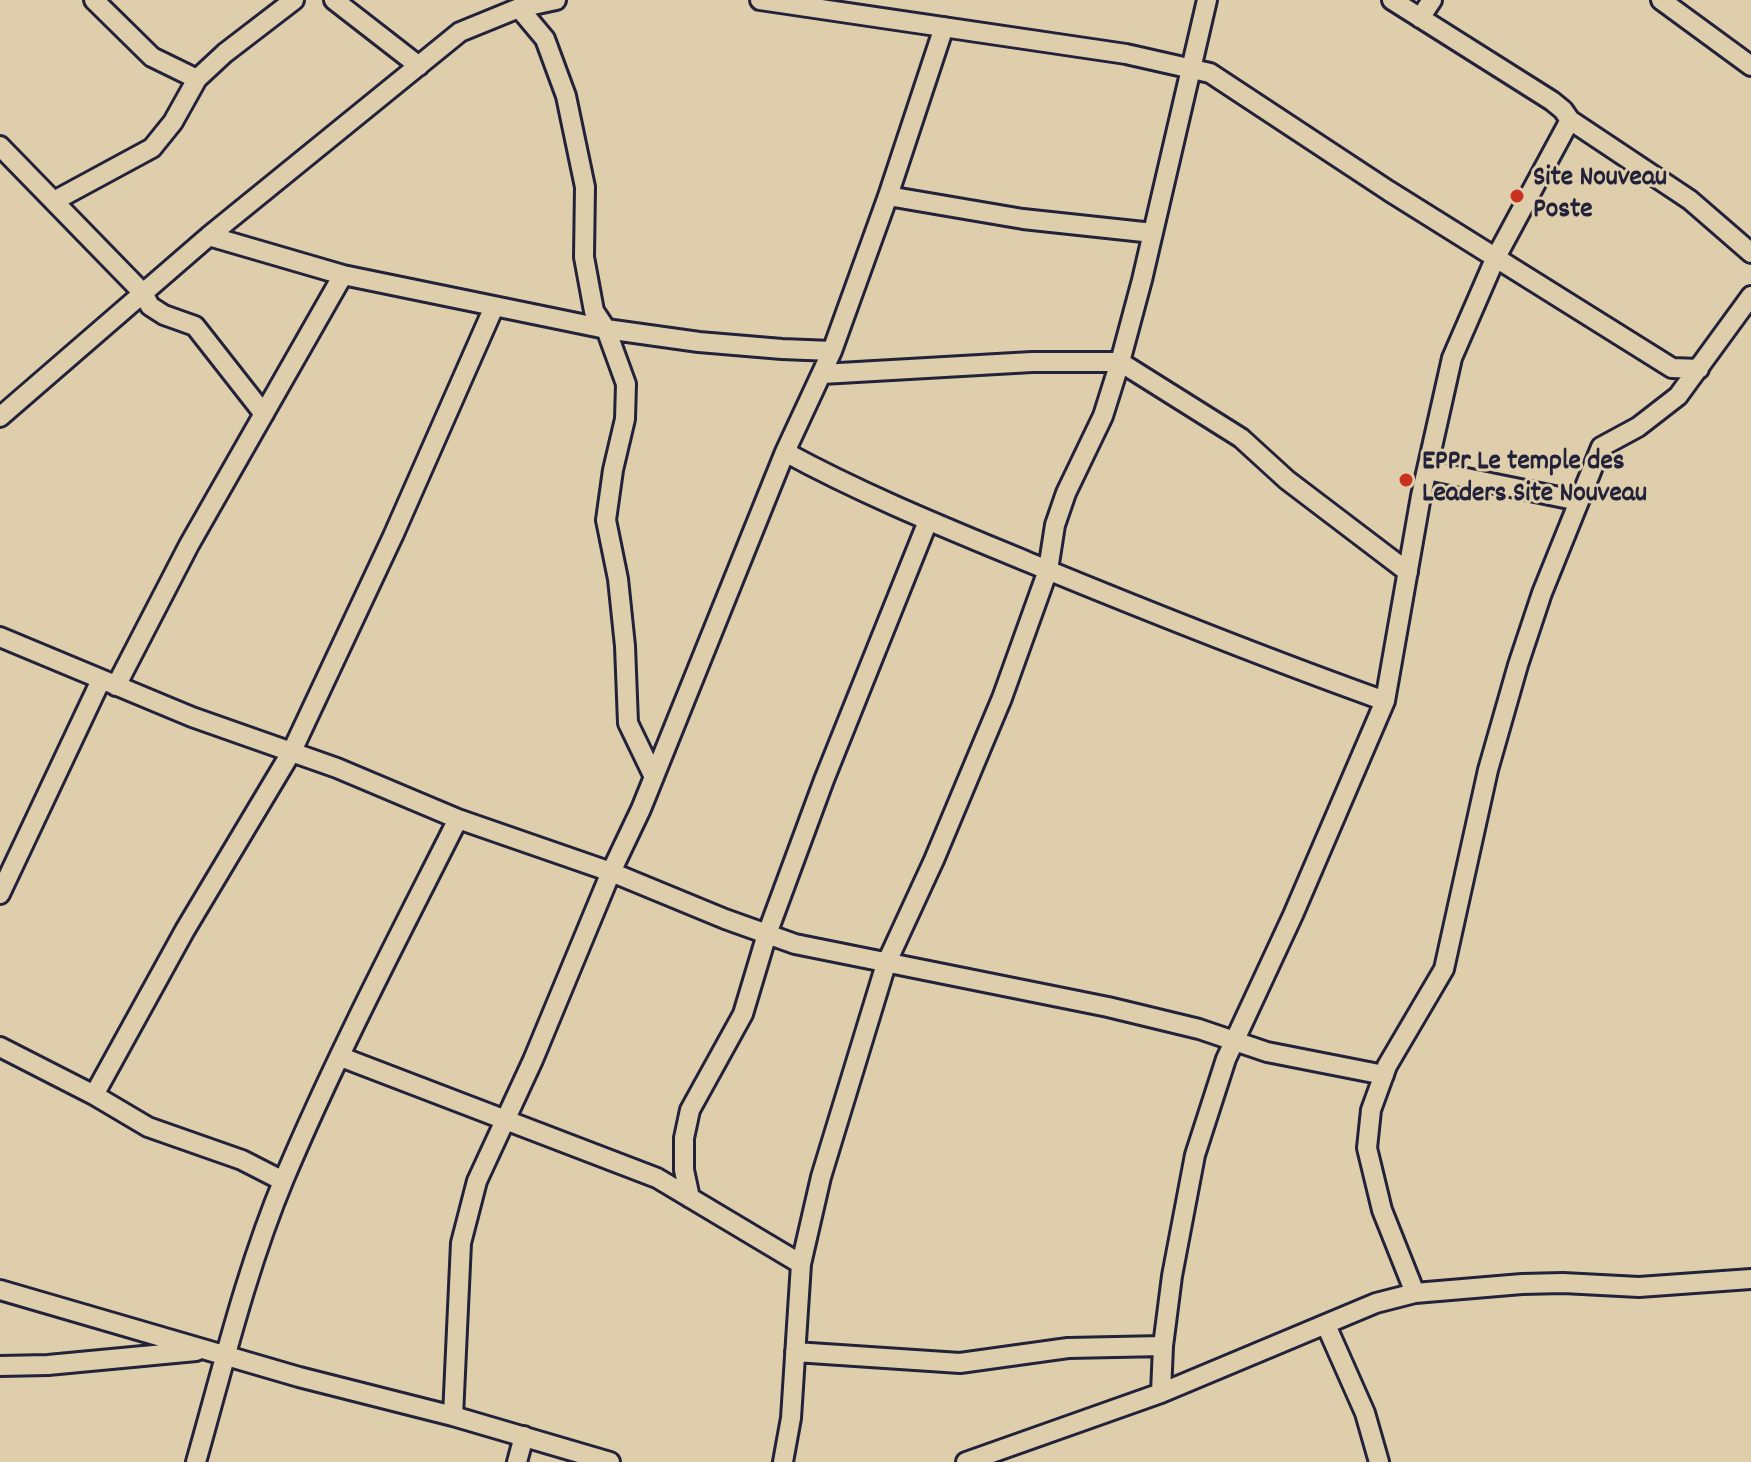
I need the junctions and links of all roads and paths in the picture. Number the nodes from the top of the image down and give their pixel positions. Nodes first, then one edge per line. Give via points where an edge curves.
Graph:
1 (94, 0) edge
2 (294, 0) edge
3 (334, 0) edge
4 (488, 0) edge
5 (556, 0) edge
6 (760, 0) edge
7 (1207, 0) edge
8 (1392, 0) edge
9 (1432, 0) edge
10 (1661, 0) edge
11 (519, 8) junction
12 (1420, 18) junction
13 (490, 20) junction
14 (944, 27) junction
15 (419, 66) junction
16 (1751, 66) edge
17 (1192, 68) junction
18 (197, 79) junction
19 (1570, 120) junction
20 (0, 146) edge
21 (888, 196) junction
22 (54, 201) junction
23 (1153, 233) junction
24 (209, 236) junction
25 (1751, 253) edge
26 (1495, 259) junction
27 (343, 275) junction
28 (143, 293) junction
29 (1751, 296) edge
30 (494, 307) junction
31 (606, 329) junction
32 (832, 351) junction
33 (1120, 362) junction
34 (1699, 369) junction
35 (822, 374) junction
36 (264, 414) junction
37 (0, 417) edge
38 (785, 452) junction
39 (1427, 470) junction
40 (1579, 501) junction
41 (928, 521) junction
42 (1048, 570) junction
43 (1408, 572) junction
44 (0, 637) edge
45 (108, 683) junction
46 (1385, 701) junction
47 (292, 751) junction
48 (654, 777) junction
49 (458, 819) junction
50 (611, 872) junction
51 (0, 894) edge
52 (767, 934) junction
53 (886, 964) junction
54 (1233, 1041) junction
55 (0, 1047) edge
56 (341, 1057) junction
57 (1384, 1075) junction
58 (94, 1095) junction
59 (505, 1118) junction
60 (283, 1181) junction
61 (690, 1198) junction
62 (801, 1264) junction
63 (1751, 1279) edge
64 (0, 1290) edge
65 (1415, 1293) junction
66 (1326, 1325) junction
67 (1163, 1346) junction
68 (205, 1350) junction
69 (795, 1352) junction
70 (226, 1356) junction
71 (0, 1366) edge
72 (1161, 1393) junction
73 (453, 1416) junction
74 (524, 1436) junction
75 (196, 1462) edge
76 (517, 1462) edge
77 (610, 1462) edge
78 (783, 1462) edge
79 (966, 1462) edge
80 (1379, 1462) edge

1 - 18 street via 152,57
2 - 18 street
3 - 15 street
4 - 13 street
5 - 11 street
6 - 14 street
7 - 17 street
8 - 12 street
9 - 12 street
10 - 16 street
11 - 13 street
11 - 31 street via 545,39 566,96 585,187 584,257 594,311
12 - 19 street via 1552,101
13 - 15 street via 460,32
14 - 17 street
14 - 21 street
15 - 24 street
17 - 23 street
17 - 26 street via 1210,73
18 - 22 street via 152,148
19 - 25 street via 1690,200
19 - 26 street
20 - 22 street
21 - 23 street via 1023,219
21 - 32 street
22 - 28 street
23 - 33 street
24 - 27 street
24 - 28 street
26 - 34 street via 1672,368
26 - 39 street via 1452,358
27 - 30 street
27 - 36 street
28 - 36 street via 164,315 195,326
28 - 37 street
29 - 34 street
30 - 31 street
30 - 47 street
31 - 32 street
31 - 48 street via 626,384 625,419 606,520 618,579 628,723
32 - 35 street
33 - 35 street
33 - 42 street via 1103,416 1066,493
33 - 43 street via 1241,438
34 - 40 street via 1678,396 1601,447
35 - 38 street
36 - 45 street
38 - 41 street
38 - 48 street
39 - 40 street
39 - 43 street
40 - 57 street via 1542,593 1488,770 1444,969
41 - 42 street
41 - 52 street
42 - 46 street via 1199,633
42 - 53 street via 996,711
43 - 46 street
44 - 45 street
45 - 47 street
45 - 51 street
46 - 54 street
47 - 49 street
47 - 58 street
48 - 50 street
49 - 50 street
49 - 56 street
50 - 52 street
50 - 59 street
52 - 53 street
52 - 61 street via 743,1014 690,1110 684,1149
53 - 54 street via 1108,1007
53 - 62 street via 821,1177
54 - 57 street
54 - 67 street via 1195,1155
55 - 58 street
56 - 59 street
56 - 60 street
57 - 65 street via 1371,1110 1367,1148 1382,1210
58 - 60 street via 148,1127 242,1160
59 - 61 street via 657,1178
59 - 73 street via 477,1181 461,1243
60 - 70 street
61 - 62 street
62 - 69 street
63 - 65 street via 1639,1287 1522,1284
64 - 68 street
65 - 66 street
66 - 72 street
66 - 80 street via 1365,1413
67 - 69 street via 1068,1348 960,1363
67 - 72 street
68 - 70 street
68 - 71 street
69 - 78 street
70 - 73 street
70 - 75 street
72 - 79 street
73 - 74 street
74 - 76 street
74 - 77 street

